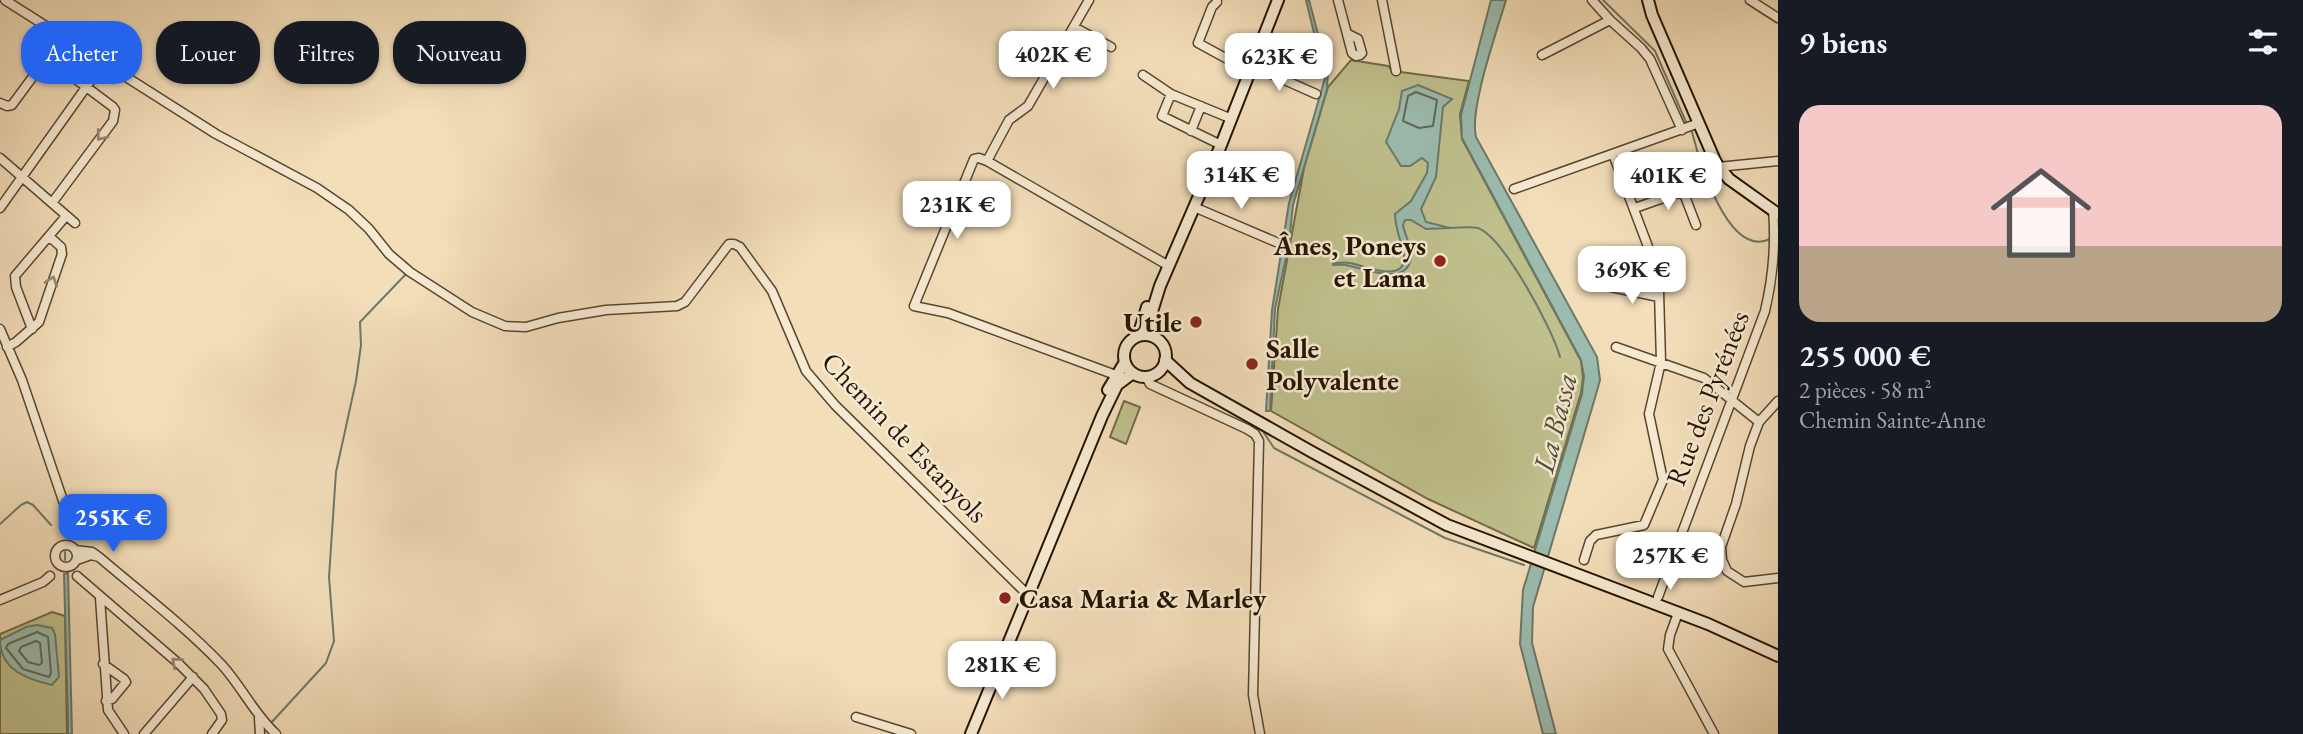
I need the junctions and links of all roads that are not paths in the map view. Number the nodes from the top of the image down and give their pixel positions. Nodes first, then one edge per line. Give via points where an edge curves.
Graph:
1 (5, 0) edge
2 (1089, 0) edge
3 (1278, 0) edge
4 (1338, 0) edge
5 (1382, 0) edge
6 (1592, 0) edge
7 (1648, 0) edge
8 (1751, 0) edge
9 (1217, 1) edge
10 (1778, 18) edge
11 (1609, 20) junction
12 (39, 21) edge
13 (1074, 27) junction
14 (1348, 34) dead end
15 (1111, 47) dead end
16 (1542, 55) dead end
17 (1252, 69) junction
18 (1395, 71) dead end
19 (1143, 75) dead end
20 (88, 84) edge
21 (138, 84) edge
22 (86, 87) junction
23 (1171, 93) junction
24 (1316, 94) dead end
25 (0, 103) edge
26 (1201, 106) junction
27 (1232, 119) junction
28 (1699, 124) junction
29 (1682, 130) junction
30 (1191, 131) junction
31 (1221, 145) junction
32 (1613, 155) junction
33 (0, 158) edge
34 (983, 159) junction
35 (1778, 161) edge
36 (1718, 167) junction
37 (21, 176) junction
38 (1514, 189) dead end
39 (51, 203) junction
40 (1194, 207) junction
41 (0, 208) edge
42 (1635, 208) junction
43 (1775, 212) edge
44 (66, 216) junction
45 (75, 223) dead end
46 (1696, 225) dead end
47 (47, 239) junction
48 (1276, 242) dead end
49 (1169, 266) junction
50 (1160, 286) junction
51 (1611, 287) dead end
52 (1659, 297) junction
53 (0, 329) edge
54 (33, 329) junction
55 (1138, 336) junction
56 (1152, 336) junction
57 (7, 347) junction
58 (1616, 347) dead end
59 (1166, 360) junction
60 (1661, 362) junction
61 (1124, 375) junction
62 (1151, 375) junction
63 (1190, 383) junction
64 (1730, 399) junction
65 (1778, 401) edge
66 (1759, 422) junction
67 (71, 548) junction
68 (99, 557) junction
69 (1584, 560) dead end
70 (67, 564) junction
71 (1778, 578) edge
72 (1029, 596) junction
73 (1657, 597) dead end
74 (100, 598) junction
75 (0, 600) edge
76 (113, 609) junction
77 (101, 610) junction
78 (1678, 612) junction
79 (1778, 656) edge
80 (103, 664) junction
81 (193, 677) junction
82 (107, 701) junction
83 (856, 717) dead end
84 (259, 718) junction
85 (124, 734) edge
86 (144, 734) edge
87 (212, 734) edge
88 (260, 734) edge
89 (276, 734) edge
90 (911, 734) edge
91 (971, 734) edge
92 (1260, 734) edge
93 (1714, 734) edge

1 - 12 street, Chemin de Estanyols
2 - 13 street
3 - 17 main road
4 - 14 street
5 - 18 street
6 - 11 street
7 - 28 main road
8 - 10 street
9 - 17 street via 1198,43
11 - 16 street
11 - 29 street via 1650,59
13 - 15 street
13 - 34 street via 1028,106 1009,120
17 - 24 street
17 - 27 main road
19 - 23 street
20 - 22 street
21 - 72 street, Chemin de Estanyols via 216,134 317,188 349,210 410,272 472,312 505,326 526,327 606,310 677,306 685,302 729,244 740,247 772,291 806,371
22 - 25 street via 48,63 12,105
22 - 37 street
22 -> 39 street via 113,107 115,117
23 - 26 street
23 - 30 street via 1162,117
26 - 27 street
26 - 30 street
27 - 31 main road
28 - 29 street
28 - 36 main road
29 - 32 street
30 - 31 street
31 - 40 main road
32 - 38 street
32 - 42 street
33 - 37 street
34 - 49 street
34 - 61 street via 974,159 914,306 948,313
35 - 36 street
36 - 43 main road
37 - 39 street
37 - 41 street
39 - 44 street
40 - 48 street
40 - 49 main road
42 - 46 street via 1684,191
42 - 52 street via 1656,271
43 - 64 street, Rue des Pyrénées via 1773,275 1757,335
44 - 45 street
44 - 47 street
54 -> 47 street via 62,254 61,247
47 - 54 street via 15,276
49 - 50 main road
50 - 55 main road
50 - 56 main road via 1150,317
51 - 52 street
52 - 60 street
53 - 57 street
54 - 57 street
55 - 56 main road
55 - 61 main road via 1125,349
56 - 59 main road via 1164,347
57 - 67 street via 74,533 76,542
58 - 60 street
59 - 62 main road
59 - 63 main road
60 - 64 street via 1704,378
60 - 69 street via 1649,414 1663,480 1647,522 1639,528 1596,535
61 - 62 main road
61 - 72 main road via 1105,397 1102,416
62 - 63 main road
62 - 92 street via 1150,384 1247,429 1259,441 1253,695
63 - 78 main road via 1447,525
64 - 66 street
64 - 73 street, Rue des Pyrénées
65 - 66 street
66 - 71 street via 1721,547 1722,560 1727,571 1744,582
67 - 68 street
67 - 70 street
67 - 70 street via 59,548 55,554
68 - 70 street via 91,555
68 - 84 street via 210,652
70 - 74 street
70 - 75 street via 43,582
72 - 91 main road
74 - 76 street
74 - 77 street
76 - 77 street
81 -> 76 street
77 - 80 street
78 - 79 main road
78 - 93 street via 1668,649
80 - 82 street
80 - 82 street via 126,682
81 - 86 street
81 - 87 street via 221,714
82 - 85 street
83 - 90 street
84 - 88 street
84 - 89 street

